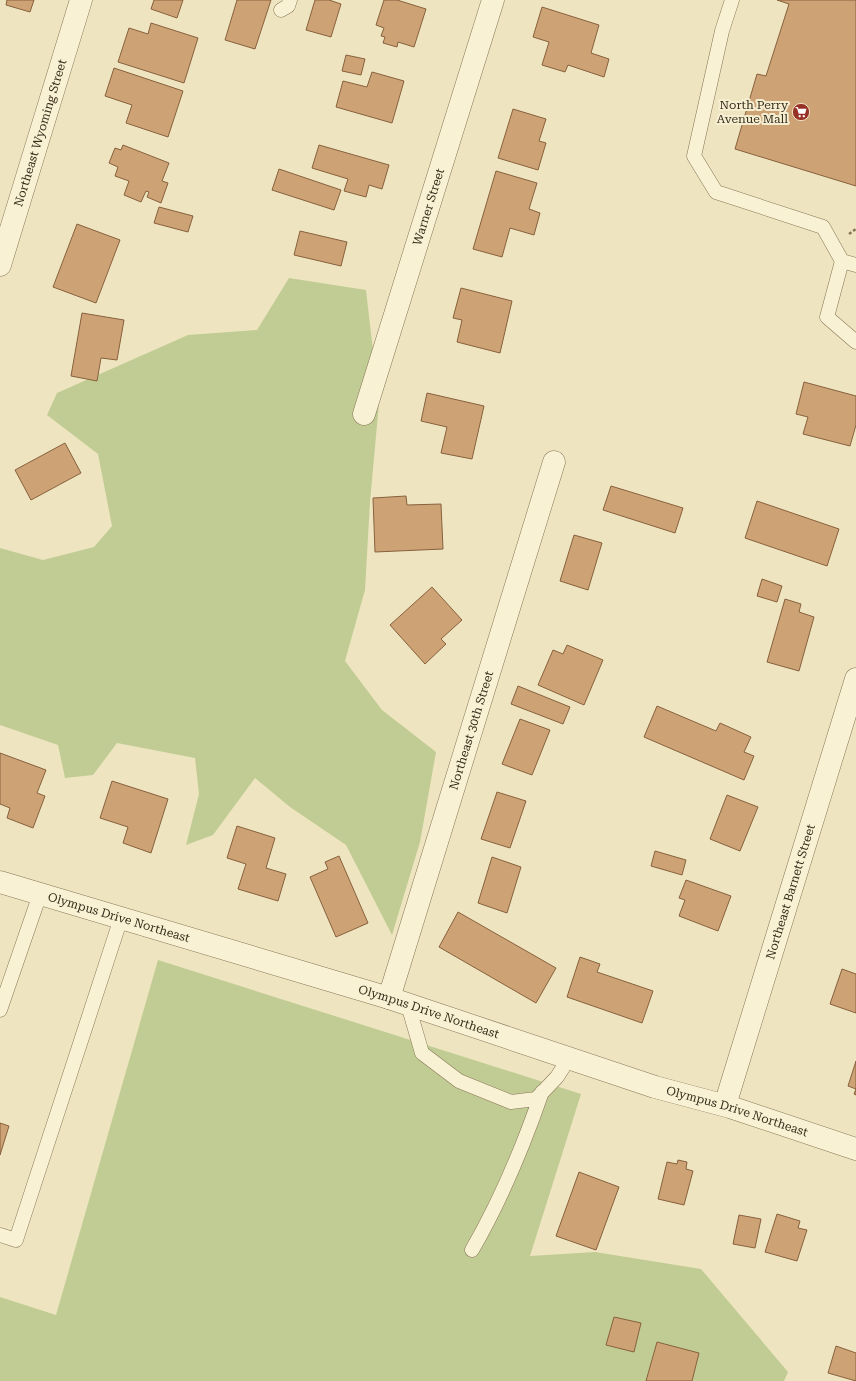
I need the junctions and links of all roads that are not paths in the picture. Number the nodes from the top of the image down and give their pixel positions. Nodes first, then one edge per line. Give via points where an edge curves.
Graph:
1 (81, 0) edge
2 (493, 0) edge
3 (732, 0) edge
4 (842, 261) junction
5 (0, 265) edge
6 (856, 266) edge
7 (856, 342) edge
8 (364, 414) dead end
9 (554, 462) dead end
10 (856, 679) edge
11 (0, 882) edge
12 (40, 894) junction
13 (121, 918) junction
14 (398, 1001) junction
15 (0, 1010) edge
16 (569, 1058) junction
17 (542, 1092) junction
18 (725, 1105) junction
19 (856, 1149) edge
20 (0, 1235) edge
21 (472, 1250) dead end

1 - 5 street, Northeast Wyoming Street
2 - 8 street, Warner Street
3 - 4 lane via 722,31 694,156 716,192 823,227
4 - 6 lane
4 - 7 lane via 827,317
9 - 14 street, Northeast 30th Street
10 - 18 street, Northeast Barnett Street
11 - 12 street, Olympus Drive Northeast
12 - 13 street, Olympus Drive Northeast
12 - 15 lane
13 - 14 street, Olympus Drive Northeast
13 - 20 lane via 16,1240
14 - 16 street, Olympus Drive Northeast
14 - 17 lane via 422,1052 459,1081 511,1102 536,1098
16 - 17 lane via 557,1077
16 - 18 street, Olympus Drive Northeast via 655,1087
17 - 21 lane via 513,1169 489,1221
18 - 19 street, Olympus Drive Northeast

